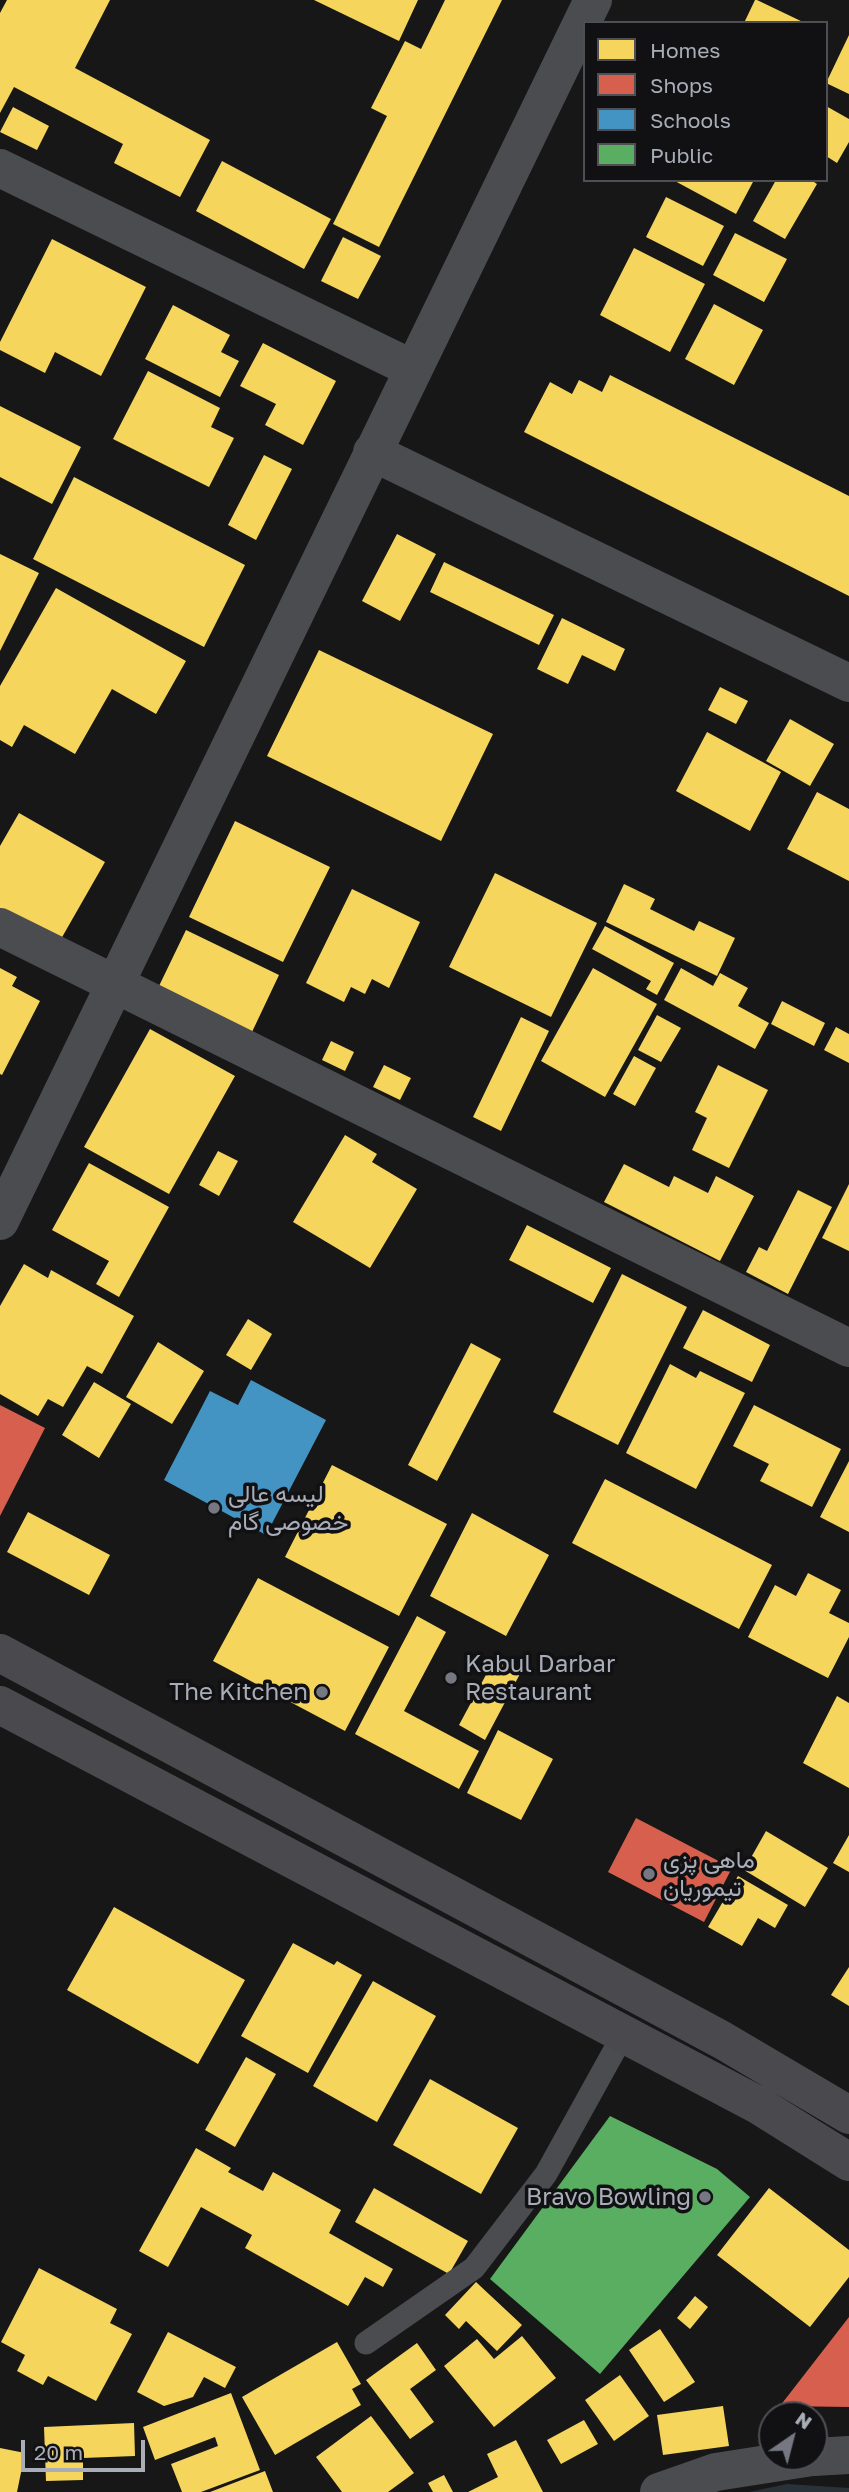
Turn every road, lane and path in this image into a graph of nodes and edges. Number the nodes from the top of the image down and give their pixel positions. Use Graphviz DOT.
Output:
graph roads {
  1 [pos="593,0"];
  2 [pos="0,168"];
  3 [pos="414,369"];
  4 [pos="372,452"];
  5 [pos="849,683"];
  6 [pos="0,928"];
  7 [pos="115,983"];
  8 [pos="0,1221"];
  9 [pos="849,1348"];
  10 [pos="0,1653"];
  11 [pos="0,1705"];
  12 [pos="623,2035"];
  13 [pos="849,2115"];
  14 [pos="849,2162"];
  15 [pos="366,2343"];
  16 [pos="849,2455"];
  17 [pos="828,2456"];
  18 [pos="758,2466"];
  19 [pos="659,2492"];
  1 -- 3 [label="street"];
  2 -- 3 [label="street"];
  3 -- 4 [label="street"];
  4 -- 5 [label="street"];
  4 -- 7 [label="street"];
  6 -- 7 [label="street"];
  7 -- 8 [label="street"];
  7 -- 9 [label="street"];
  10 -- 13 [label="main road"];
  11 -- 12 [label="main road"];
  12 -- 14 [label="main road"];
  12 -- 15 [label="lane"];
  16 -- 17 [label="street"];
  18 -- 19 [label="street"];
}
